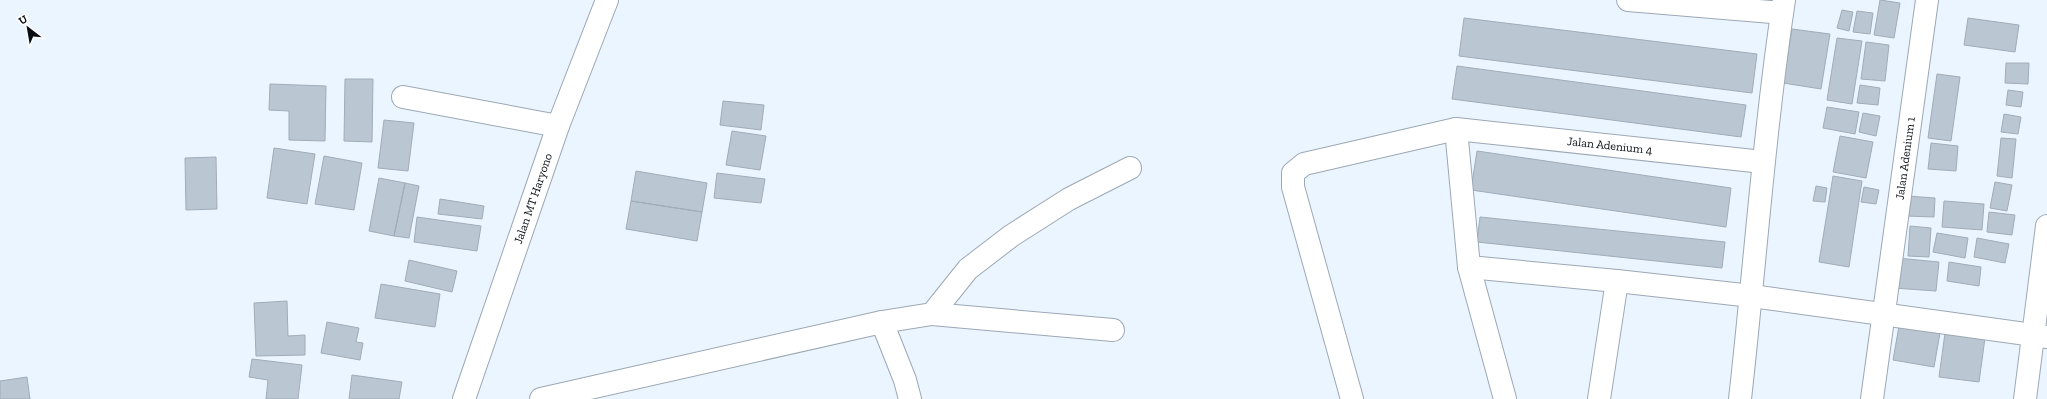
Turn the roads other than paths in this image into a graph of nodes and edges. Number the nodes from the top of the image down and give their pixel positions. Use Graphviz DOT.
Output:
graph roads {
  1 [pos="607,0"];
  2 [pos="1628,0"];
  3 [pos="1927,0"];
  4 [pos="1783,6"];
  5 [pos="403,97"];
  6 [pos="558,126"];
  7 [pos="1456,129"];
  8 [pos="1763,162"];
  9 [pos="1130,168"];
  10 [pos="2047,226"];
  11 [pos="1469,267"];
  12 [pos="1616,281"];
  13 [pos="1752,296"];
  14 [pos="932,314"];
  15 [pos="1883,316"];
  16 [pos="882,322"];
  17 [pos="1113,330"];
  18 [pos="2041,336"];
  19 [pos="464,399"];
  20 [pos="541,399"];
  21 [pos="910,399"];
  22 [pos="1352,399"];
  23 [pos="1505,399"];
  24 [pos="1599,399"];
  25 [pos="1740,399"];
  26 [pos="1872,399"];
  27 [pos="2025,399"];
  1 -- 6 [label="street, Jalan MT Haryono"];
  2 -- 4 [label="street"];
  3 -- 15 [label="street, Jalan Adenium 1"];
  4 -- 8 [label="street"];
  5 -- 6 [label="street"];
  6 -- 19 [label="street, Jalan MT Haryono"];
  7 -- 8 [label="street, Jalan Adenium 4"];
  7 -- 11 [label="street"];
  7 -- 22 [label="street, Jalan Adenium 4"];
  8 -- 13 [label="street"];
  9 -- 14 [label="street"];
  10 -- 18 [label="street"];
  11 -- 12 [label="street"];
  11 -- 23 [label="street"];
  12 -- 13 [label="street"];
  12 -- 24 [label="street"];
  13 -- 15 [label="street"];
  13 -- 25 [label="street"];
  14 -- 16 [label="street"];
  14 -- 17 [label="street"];
  15 -- 18 [label="street"];
  15 -- 26 [label="street, Jalan Adenium 1"];
  16 -- 20 [label="street"];
  16 -- 21 [label="street"];
  18 -- 27 [label="street"];
}
